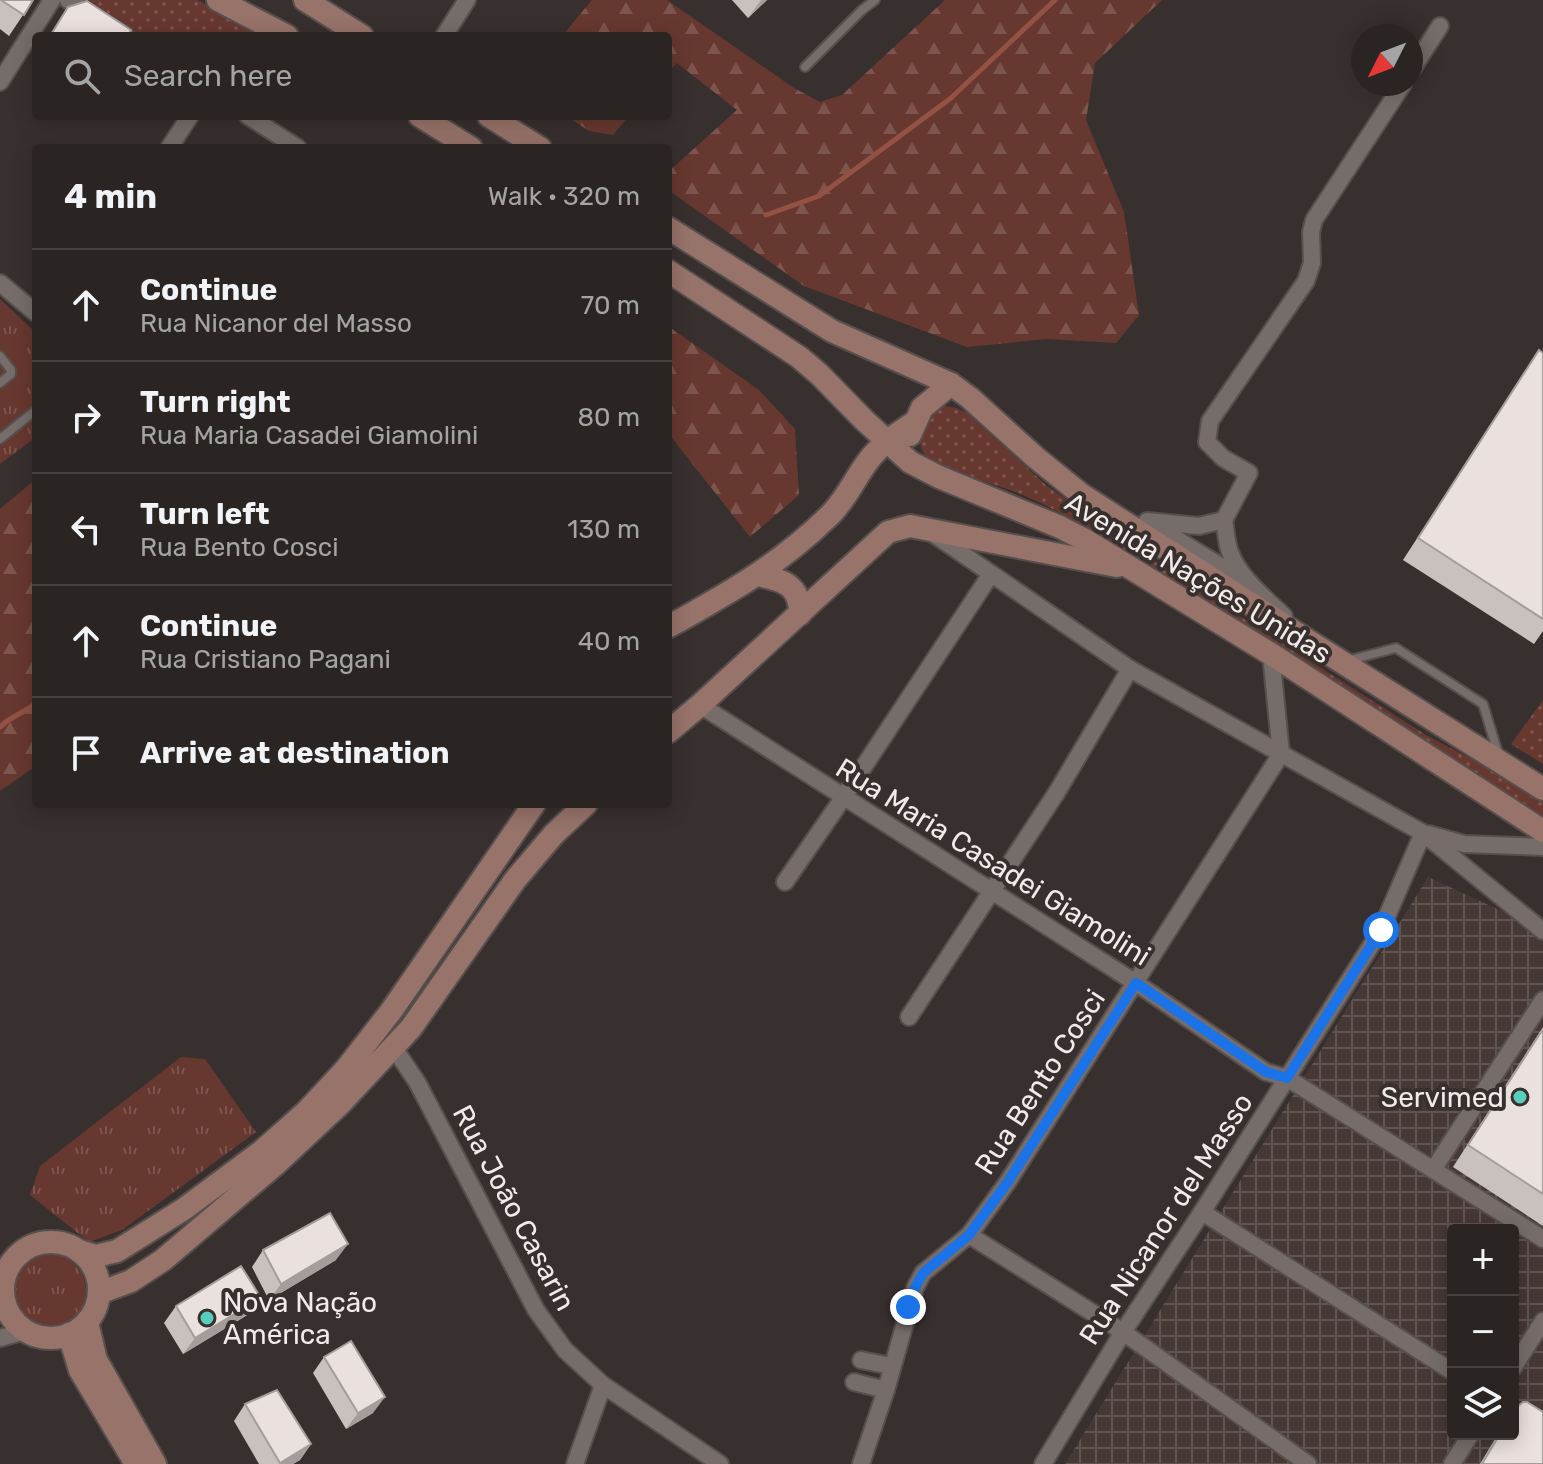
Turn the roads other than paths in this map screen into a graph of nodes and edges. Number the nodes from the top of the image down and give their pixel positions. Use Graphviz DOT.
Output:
graph roads {
  1 [pos="52,0"];
  2 [pos="68,0"];
  3 [pos="218,0"];
  4 [pos="305,0"];
  5 [pos="467,0"];
  6 [pos="875,0"];
  7 [pos="1440,26"];
  8 [pos="120,32"];
  9 [pos="279,32"];
  10 [pos="356,32"];
  11 [pos="447,32"];
  12 [pos="1423,52"];
  13 [pos="805,67"];
  14 [pos="0,82"];
  15 [pos="1395,96"];
  16 [pos="187,120"];
  17 [pos="254,120"];
  18 [pos="426,120"];
  19 [pos="495,120"];
  20 [pos="172,144"];
  21 [pos="292,144"];
  22 [pos="465,144"];
  23 [pos="534,144"];
  24 [pos="672,231"];
  25 [pos="672,274"];
  26 [pos="0,283"];
  27 [pos="32,310"];
  28 [pos="0,356"];
  29 [pos="0,383"];
  30 [pos="951,384"];
  31 [pos="32,413"];
  32 [pos="864,420"];
  33 [pos="915,422"];
  34 [pos="0,439"];
  35 [pos="887,441"];
  36 [pos="910,462"];
  37 [pos="1082,495"];
  38 [pos="840,505"];
  39 [pos="1224,520"];
  40 [pos="1147,521"];
  41 [pos="927,530"];
  42 [pos="1133,569"];
  43 [pos="991,574"];
  44 [pos="758,575"];
  45 [pos="1253,586"];
  46 [pos="800,614"];
  47 [pos="672,625"];
  48 [pos="1307,640"];
  49 [pos="1271,654"];
  50 [pos="1343,662"];
  51 [pos="1130,669"];
  52 [pos="700,705"];
  53 [pos="672,729"];
  54 [pos="1281,754"];
  55 [pos="1500,762"];
  56 [pos="1543,789"];
  57 [pos="843,798"];
  58 [pos="531,808"];
  59 [pos="582,808"];
  60 [pos="1543,831"];
  61 [pos="1423,833"];
  62 [pos="1543,847"];
  63 [pos="785,882"];
  64 [pos="991,892"];
  65 [pos="1543,931"];
  66 [pos="1136,983"];
  67 [pos="1543,1000"];
  68 [pos="909,1017"];
  69 [pos="394,1048"];
  70 [pos="1287,1078"];
  71 [pos="1433,1170"];
  72 [pos="1202,1212"];
  73 [pos="969,1235"];
  74 [pos="1543,1239"];
  75 [pos="79,1251"];
  76 [pos="99,1293"];
  77 [pos="2,1298"];
  78 [pos="1543,1321"];
  79 [pos="78,1328"];
  80 [pos="1123,1332"];
  81 [pos="29,1333"];
  82 [pos="0,1338"];
  83 [pos="1519,1359"];
  84 [pos="861,1360"];
  85 [pos="891,1366"];
  86 [pos="1447,1368"];
  87 [pos="854,1382"];
  88 [pos="603,1385"];
  89 [pos="886,1390"];
  90 [pos="1467,1440"];
  91 [pos="136,1464"];
  92 [pos="155,1464"];
  93 [pos="575,1464"];
  94 [pos="720,1464"];
  95 [pos="861,1464"];
  96 [pos="1043,1464"];
  97 [pos="1308,1464"];
  98 [pos="1452,1464"];
  1 -- 14 [label="street"];
  2 -- 8 [label="street"];
  3 -- 9 [label="main road"];
  4 -- 10 [label="main road"];
  5 -- 11 [label="street"];
  6 -- 13 [label="lane"];
  7 -- 12 [label="street"];
  15 -- 39 [label="street"];
  16 -- 20 [label="street"];
  17 -- 21 [label="street"];
  18 -- 22 [label="main road"];
  19 -- 23 [label="main road"];
  24 -- 30 [label="main road, Avenida Nações Unidas"];
  25 -- 32 [label="main road, Avenida Nações Unidas"];
  26 -- 27 [label="street"];
  28 -- 29 [label="lane"];
  30 -- 33 [label="main road"];
  30 -- 37 [label="main road, Avenida Nações Unidas"];
  31 -- 34 [label="lane"];
  32 -- 35 [label="main road, Avenida Nações Unidas"];
  32 -- 38 [label="main road"];
  33 -- 35 [label="main road"];
  33 -- 36 [label="main road"];
  35 -- 36 [label="main road, Avenida Nações Unidas"];
  35 -- 38 [label="main road"];
  36 -- 42 [label="main road, Avenida Nações Unidas"];
  37 -- 40 [label="street"];
  37 -- 48 [label="main road, Avenida Nações Unidas"];
  38 -- 44 [label="main road"];
  39 -- 40 [label="street"];
  39 -- 45 [label="street"];
  40 -- 45 [label="street"];
  41 -- 42 [label="main road"];
  41 -- 43 [label="street"];
  41 -- 46 [label="main road"];
  42 -- 49 [label="main road, Avenida Nações Unidas"];
  43 -- 51 [label="street"];
  43 -- 57 [label="street"];
  44 -- 46 [label="main road"];
  44 -- 47 [label="main road"];
  45 -- 48 [label="street"];
  46 -- 52 [label="main road"];
  48 -- 50 [label="main road, Avenida Nações Unidas"];
  49 -- 54 [label="street"];
  49 -- 60 [label="main road, Avenida Nações Unidas"];
  50 -- 55 [label="main road, Avenida Nações Unidas"];
  50 -- 55 [label="lane"];
  51 -- 54 [label="street"];
  51 -- 64 [label="street"];
  52 -- 53 [label="main road"];
  52 -- 57 [label="street, Rua Maria Casadei Giamolini"];
  54 -- 61 [label="street"];
  54 -- 66 [label="street, Rua Bento Cosci"];
  55 -- 56 [label="main road, Avenida Nações Unidas"];
  57 -- 63 [label="street"];
  57 -- 64 [label="street, Rua Maria Casadei Giamolini"];
  58 -- 75 [label="main road"];
  59 -- 69 [label="main road"];
  61 -- 62 [label="street"];
  61 -- 65 [label="street"];
  61 -- 70 [label="street, Rua Nicanor del Masso"];
  64 -- 66 [label="street, Rua Maria Casadei Giamolini"];
  64 -- 68 [label="street"];
  66 -- 70 [label="street, Rua Maria Casadei Giamolini"];
  66 -- 73 [label="street, Rua Bento Cosci"];
  67 -- 71 [label="street"];
  69 -- 76 [label="main road"];
  69 -- 88 [label="street, Rua João Casarin"];
  70 -- 71 [label="street, Rua Maria Casadei Giamolini"];
  70 -- 72 [label="street, Rua Nicanor del Masso"];
  71 -- 74 [label="street, Rua Maria Casadei Giamolini"];
  72 -- 80 [label="street, Rua Nicanor del Masso"];
  72 -- 86 [label="street"];
  73 -- 80 [label="street"];
  73 -- 85 [label="street, Rua Bento Cosci"];
  75 -- 76 [label="main road"];
  75 -- 77 [label="main road"];
  76 -- 79 [label="main road"];
  77 -- 81 [label="main road"];
  78 -- 83 [label="street"];
  79 -- 81 [label="main road"];
  79 -- 91 [label="main road"];
  79 -- 92 [label="main road"];
  80 -- 96 [label="street, Rua Nicanor del Masso"];
  80 -- 97 [label="street"];
  81 -- 82 [label="street"];
  84 -- 85 [label="street"];
  85 -- 89 [label="street, Rua Bento Cosci"];
  87 -- 89 [label="street"];
  88 -- 93 [label="street"];
  88 -- 94 [label="street, Rua João Casarin"];
  89 -- 95 [label="street, Rua Bento Cosci"];
  90 -- 98 [label="street"];
}
